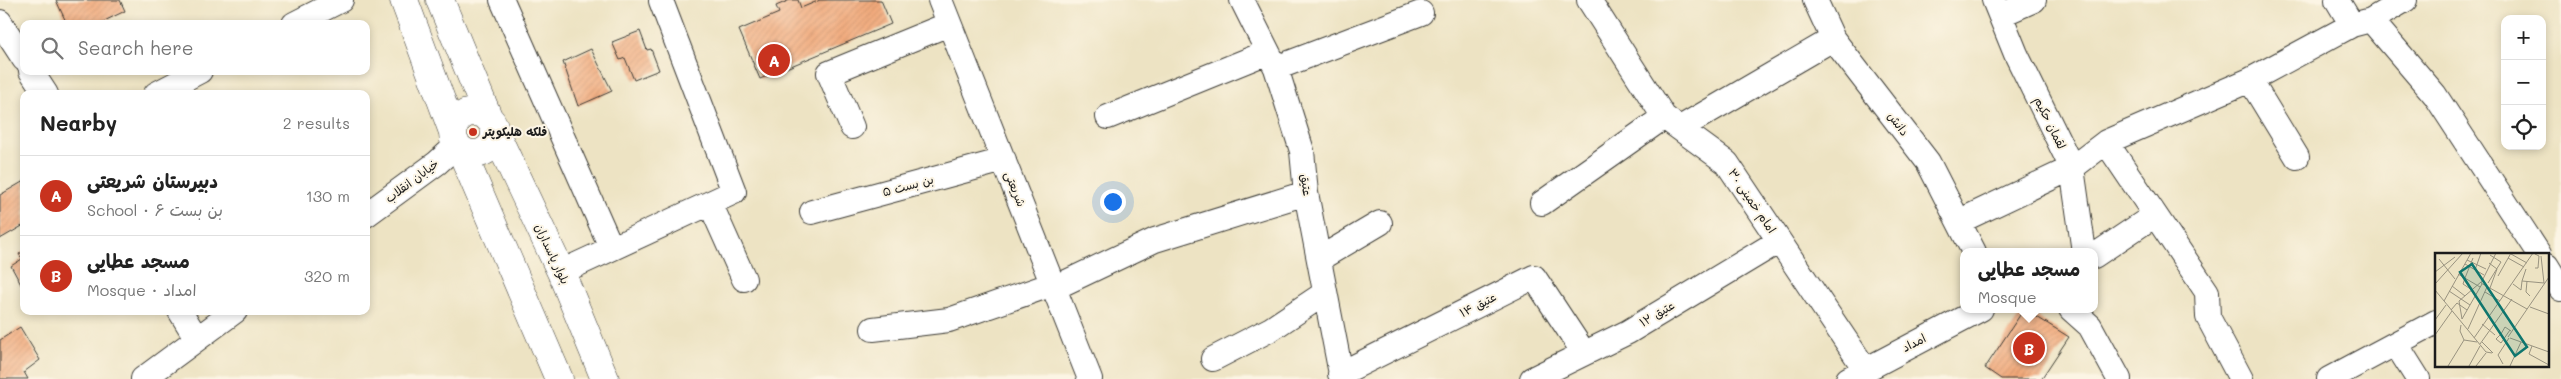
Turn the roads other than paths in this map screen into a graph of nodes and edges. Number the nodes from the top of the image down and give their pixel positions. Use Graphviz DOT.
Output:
graph roads {
  1 [pos="341,0"];
  2 [pos="404,0"];
  3 [pos="440,0"];
  4 [pos="502,0"];
  5 [pos="940,0"];
  6 [pos="1242,0"];
  7 [pos="1589,0"];
  8 [pos="1815,0"];
  9 [pos="2034,0"];
  10 [pos="2337,0"];
  11 [pos="2405,0"];
  12 [pos="661,2"];
  13 [pos="1997,7"];
  14 [pos="1422,13"];
  15 [pos="302,20"];
  16 [pos="0,22"];
  17 [pos="2362,22"];
  18 [pos="949,24"];
  19 [pos="1833,39"];
  20 [pos="20,53"];
  21 [pos="1272,60"];
  22 [pos="34,75"];
  23 [pos="192,75"];
  24 [pos="2250,80"];
  25 [pos="43,90"];
  26 [pos="164,90"];
  27 [pos="1108,117"];
  28 [pos="1672,123"];
  29 [pos="492,126"];
  30 [pos="852,127"];
  31 [pos="457,142"];
  32 [pos="2106,142"];
  33 [pos="2297,157"];
  34 [pos="1004,160"];
  35 [pos="2072,168"];
  36 [pos="1306,193"];
  37 [pos="710,203"];
  38 [pos="1542,203"];
  39 [pos="370,212"];
  40 [pos="812,212"];
  41 [pos="2155,215"];
  42 [pos="1960,221"];
  43 [pos="1380,223"];
  44 [pos="1779,241"];
  45 [pos="612,247"];
  46 [pos="1972,248"];
  47 [pos="2083,248"];
  48 [pos="2098,253"];
  49 [pos="2538,253"];
  50 [pos="2561,255"];
  51 [pos="1319,259"];
  52 [pos="2548,261"];
  53 [pos="2548,268"];
  54 [pos="561,272"];
  55 [pos="744,279"];
  56 [pos="1053,286"];
  57 [pos="2561,289"];
  58 [pos="1325,293"];
  59 [pos="1973,313"];
  60 [pos="2075,313"];
  61 [pos="182,315"];
  62 [pos="230,315"];
  63 [pos="2435,323"];
  64 [pos="872,329"];
  65 [pos="197,339"];
  66 [pos="2396,344"];
  67 [pos="1584,353"];
  68 [pos="1213,359"];
  69 [pos="1856,374"];
  70 [pos="1341,377"];
  71 [pos="143,379"];
  72 [pos="560,379"];
  73 [pos="605,379"];
  74 [pos="1090,379"];
  75 [pos="1532,379"];
  76 [pos="2119,379"];
  77 [pos="2241,379"];
  78 [pos="2329,379"];
  79 [pos="2418,379"];
  1 -- 15 [label="street"];
  2 -- 31 [label="main road"];
  3 -- 29 [label="main road, بلوار پاسداران"];
  4 -- 45 [label="street"];
  5 -- 18 [label="street, شریعتی"];
  6 -- 21 [label="street, عتیق"];
  7 -- 28 [label="street, امام خمینی ۳۰"];
  8 -- 19 [label="street, دانش"];
  9 -- 13 [label="street"];
  10 -- 17 [label="street"];
  11 -- 17 [label="street"];
  12 -- 37 [label="street"];
  13 -- 35 [label="street, لقمان حکیم"];
  14 -- 21 [label="street"];
  16 -- 20 [label="street"];
  17 -- 24 [label="street"];
  17 -- 49 [label="street"];
  18 -- 30 [label="street"];
  18 -- 34 [label="street, شریعتی"];
  19 -- 28 [label="street"];
  19 -- 42 [label="street, دانش"];
  21 -- 27 [label="street"];
  21 -- 36 [label="street, عتیق"];
  22 -- 25 [label="street"];
  23 -- 26 [label="street"];
  24 -- 32 [label="street"];
  24 -- 33 [label="street"];
  28 -- 38 [label="street"];
  28 -- 44 [label="street, امام خمینی ۳۰"];
  29 -- 31 [label="main road"];
  29 -- 54 [label="main road, بلوار پاسداران"];
  31 -- 39 [label="street, خیابان انقلاب"];
  31 -- 72 [label="main road"];
  32 -- 35 [label="street"];
  32 -- 41 [label="street"];
  34 -- 40 [label="street, بن بست ۵"];
  34 -- 56 [label="street, شریعتی"];
  35 -- 42 [label="street"];
  35 -- 47 [label="street, لقمان حکیم"];
  36 -- 51 [label="street, عتیق"];
  36 -- 56 [label="street"];
  37 -- 45 [label="street"];
  37 -- 55 [label="street"];
  41 -- 48 [label="street"];
  41 -- 77 [label="street"];
  42 -- 46 [label="street, دانش"];
  43 -- 51 [label="street"];
  44 -- 67 [label="street, عتیق ۱۲"];
  44 -- 69 [label="street, امام خمینی ۳۰"];
  45 -- 54 [label="street"];
  50 -- 52 [label="street"];
  51 -- 58 [label="street, عتیق"];
  53 -- 57 [label="street"];
  54 -- 73 [label="main road, بلوار پاسداران"];
  56 -- 64 [label="street"];
  56 -- 74 [label="street, شریعتی"];
  58 -- 68 [label="street"];
  58 -- 70 [label="street, عتیق"];
  59 -- 69 [label="street, امداد"];
  60 -- 76 [label="street"];
  61 -- 65 [label="street"];
  62 -- 65 [label="street"];
  63 -- 66 [label="street"];
  65 -- 71 [label="street"];
  66 -- 78 [label="street"];
  66 -- 79 [label="street"];
  67 -- 70 [label="street, عتیق ۱۴"];
  67 -- 75 [label="street, عتیق ۱۲"];
}
